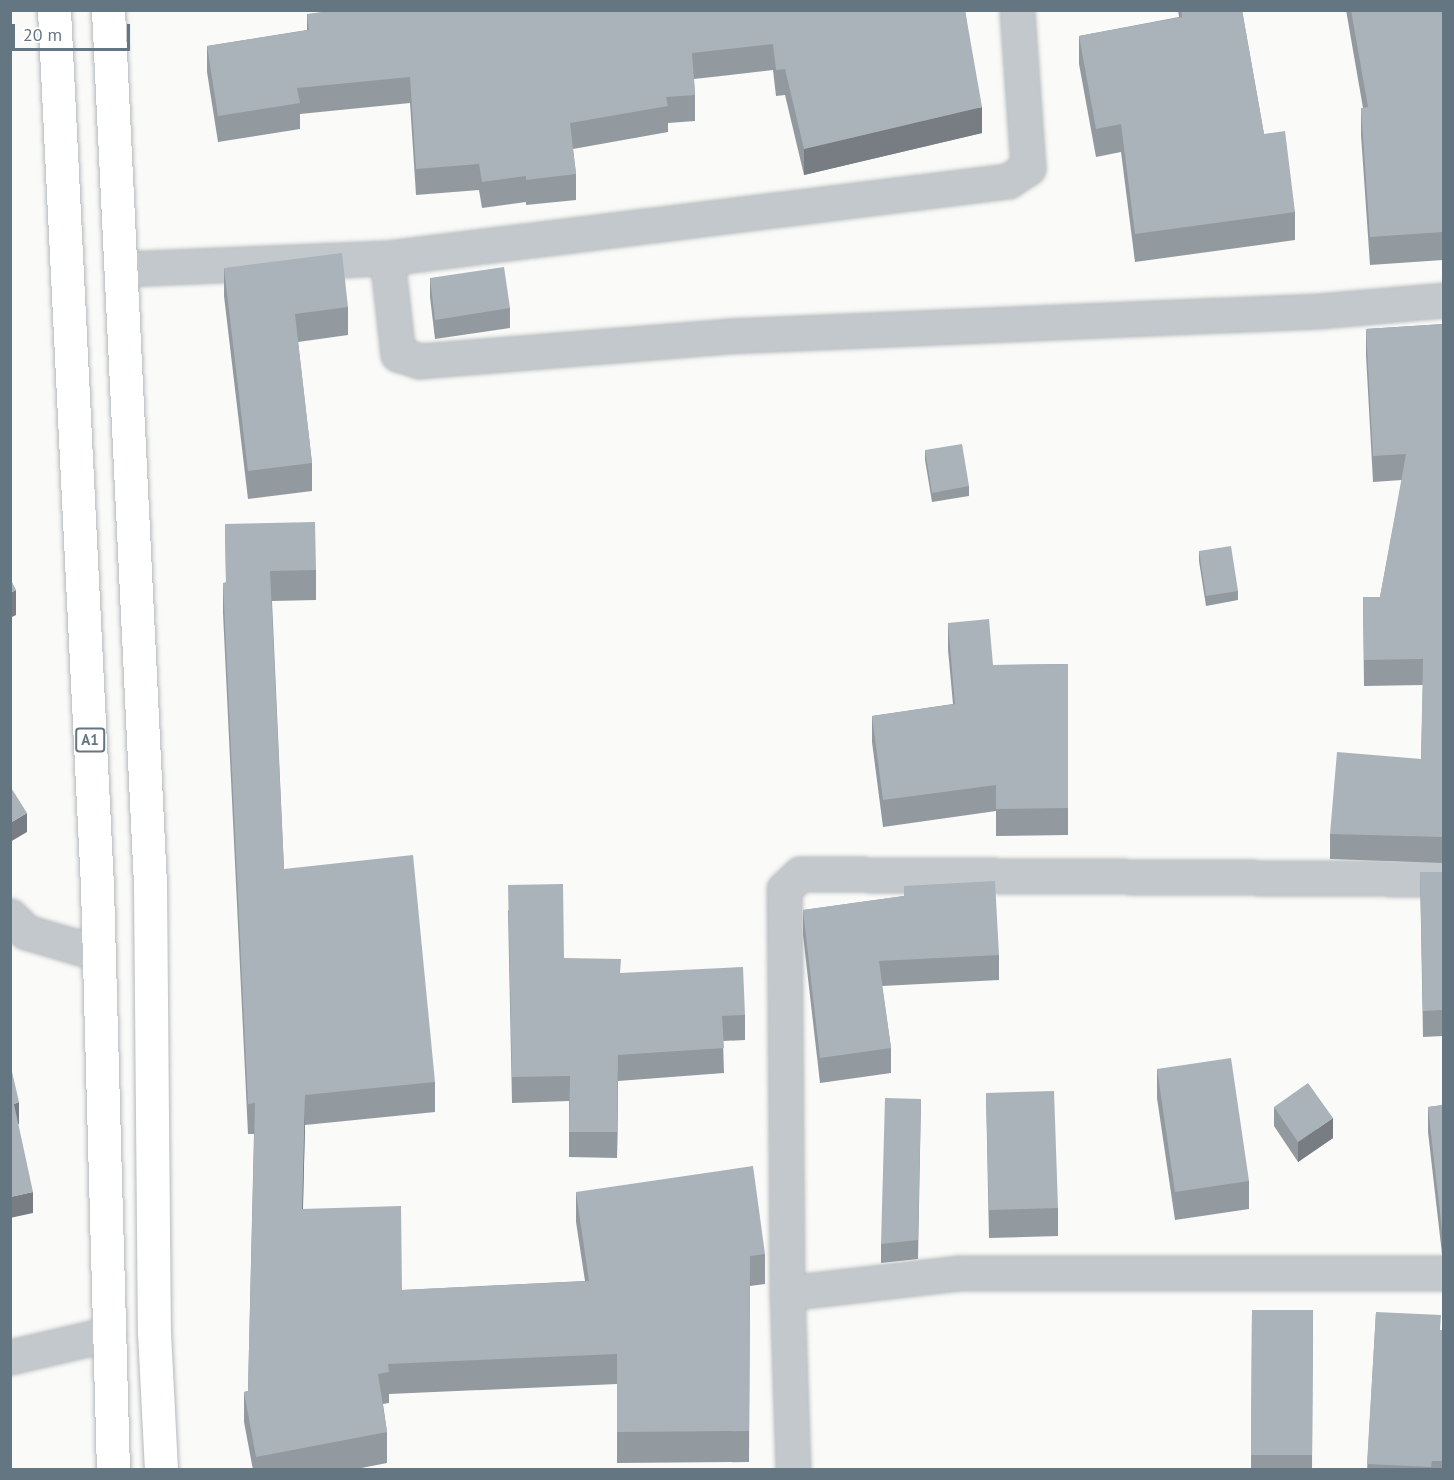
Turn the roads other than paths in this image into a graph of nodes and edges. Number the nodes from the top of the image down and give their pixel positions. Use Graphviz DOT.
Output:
graph roads {
  1 [pos="54,10"];
  2 [pos="108,10"];
  3 [pos="1017,10"];
  4 [pos="387,258"];
  5 [pos="122,269"];
  6 [pos="1443,300"];
  7 [pos="1443,879"];
  8 [pos="10,916"];
  9 [pos="98,953"];
  10 [pos="1443,1273"];
  11 [pos="787,1293"];
  12 [pos="109,1334"];
  13 [pos="10,1357"];
  14 [pos="113,1470"];
  15 [pos="161,1470"];
  16 [pos="793,1470"];
  1 -- 9 [label="highway, A1"];
  2 -- 5 [label="highway"];
  3 -- 4 [label="street"];
  4 -- 5 [label="street"];
  4 -- 6 [label="street"];
  5 -- 15 [label="highway"];
  7 -- 11 [label="street"];
  8 -- 9 [label="street"];
  9 -- 12 [label="highway, A1"];
  10 -- 11 [label="street"];
  11 -- 16 [label="street"];
  12 -- 13 [label="street"];
  12 -- 14 [label="highway, A1"];
}
